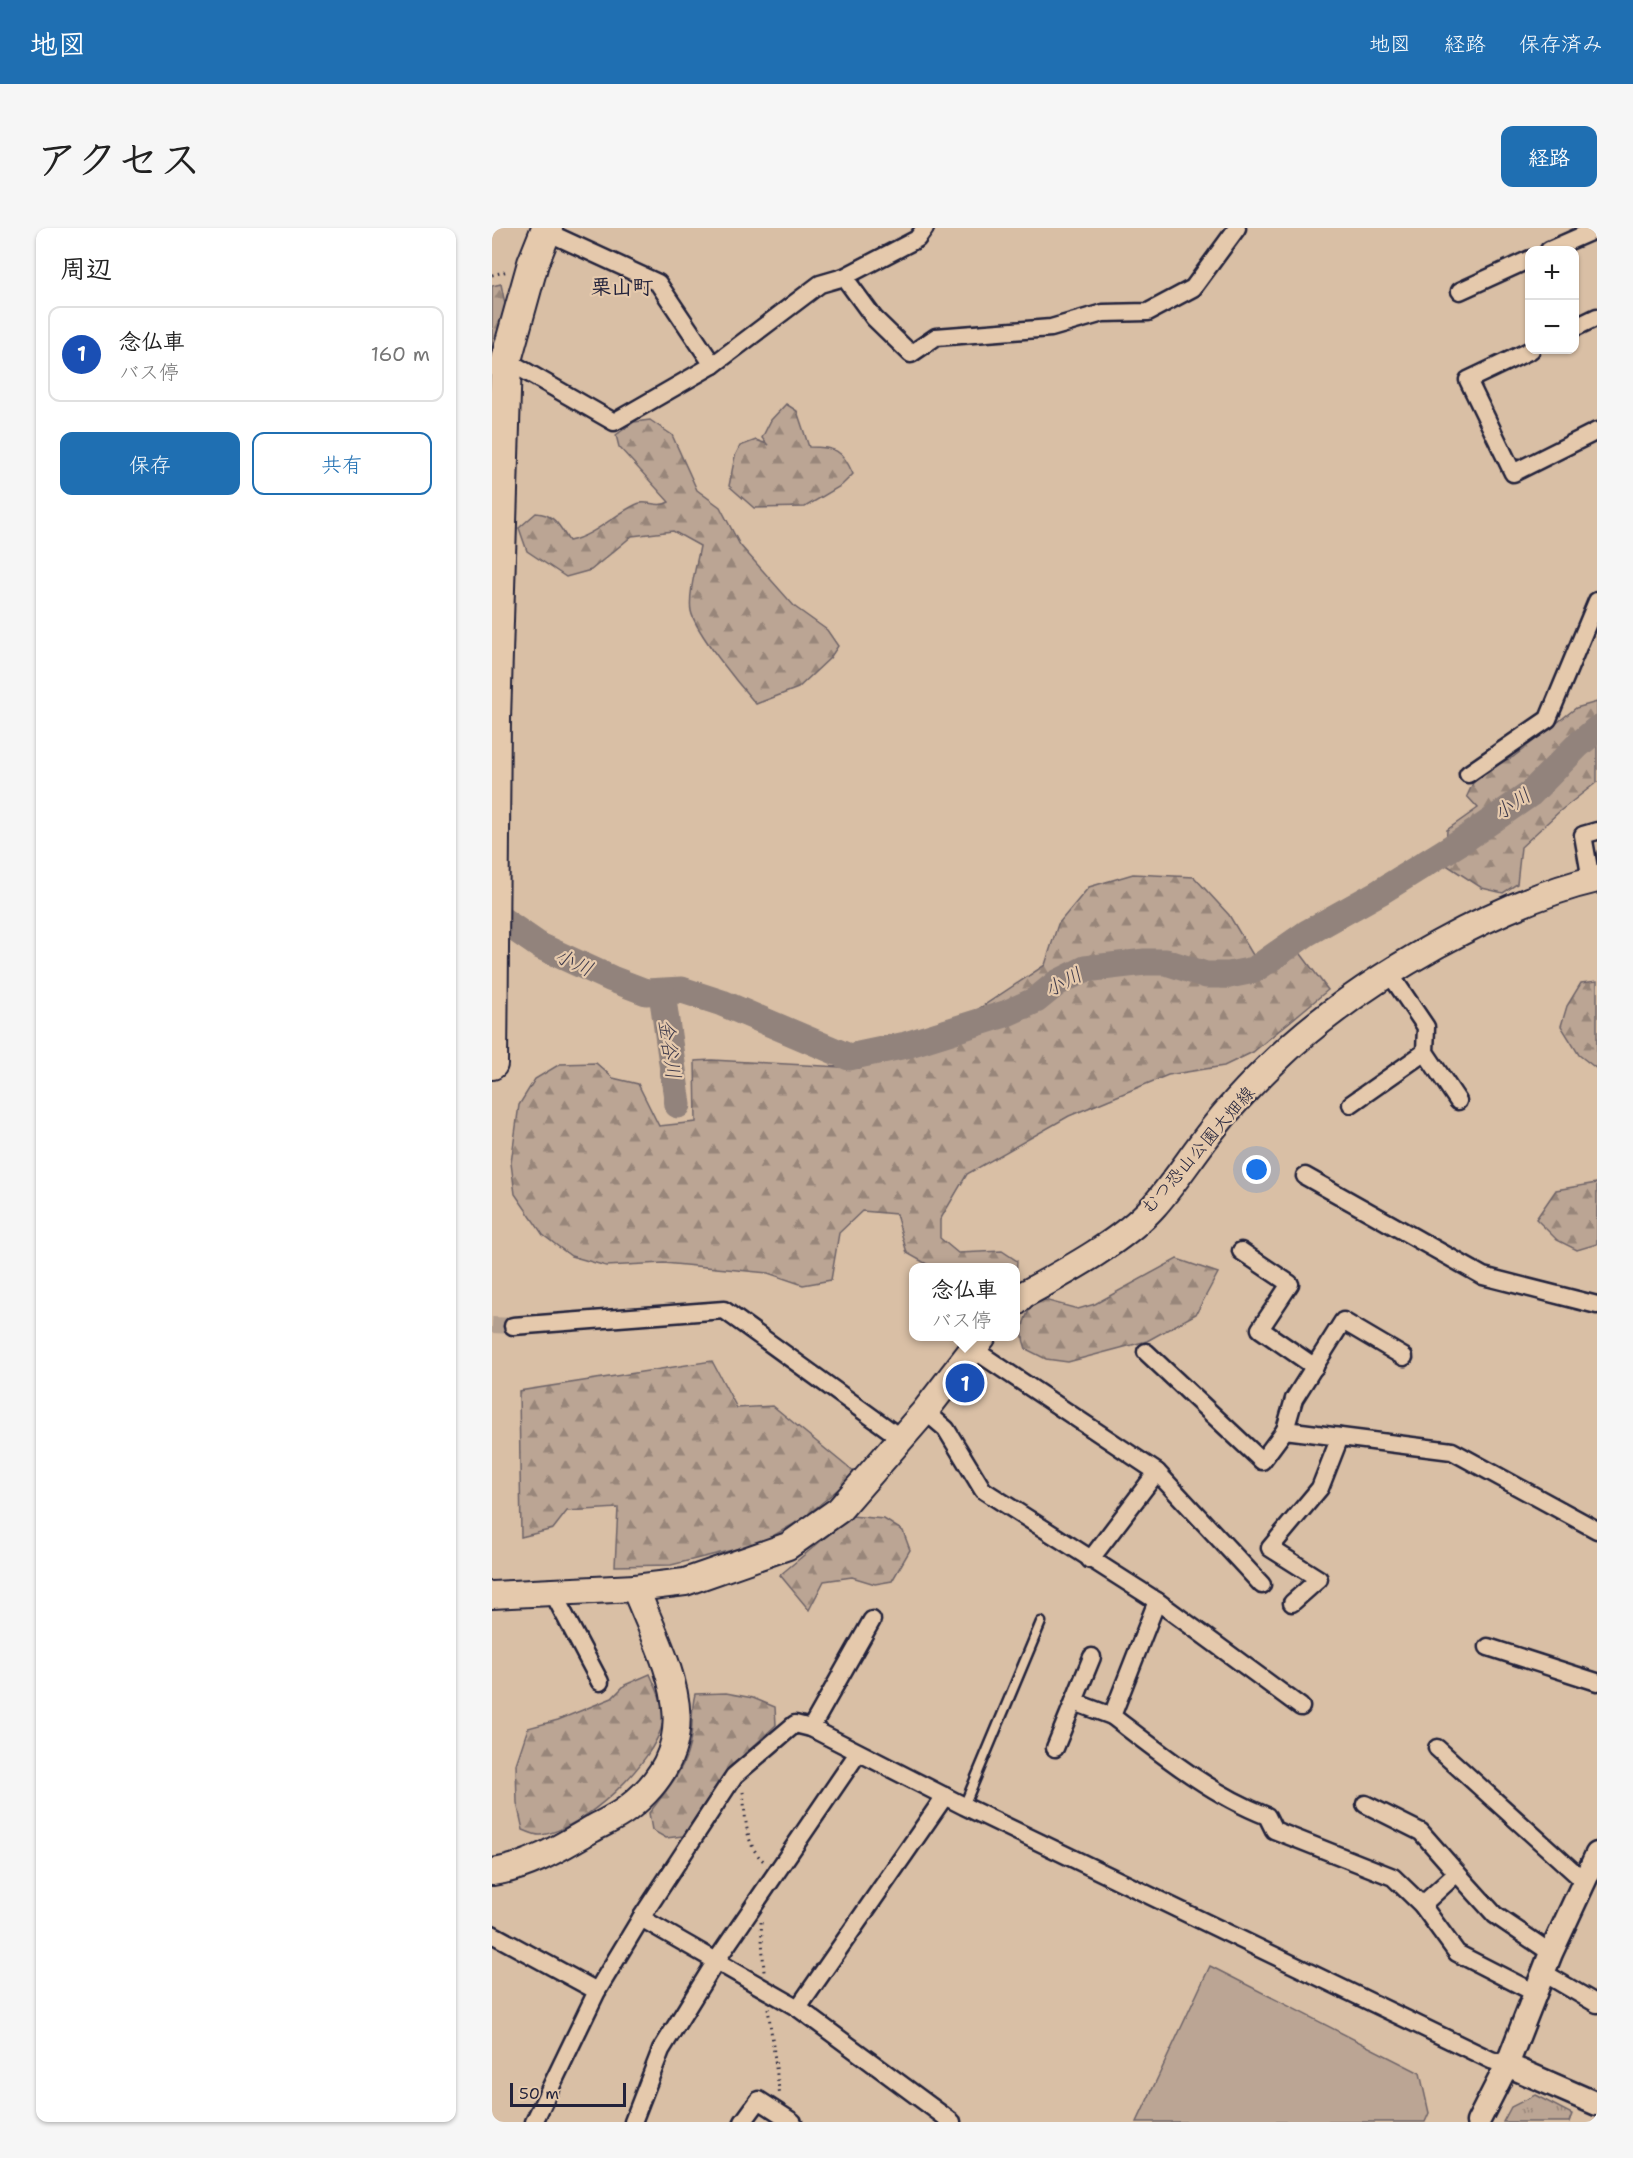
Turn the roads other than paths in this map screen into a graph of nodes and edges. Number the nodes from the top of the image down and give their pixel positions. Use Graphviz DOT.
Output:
graph roads {
  1 [pos="925,228"];
  2 [pos="1237,228"];
  3 [pos="1597,229"];
  4 [pos="546,230"];
  5 [pos="1558,246"];
  6 [pos="1525,262"];
  7 [pos="844,277"];
  8 [pos="1460,291"];
  9 [pos="1597,317"];
  10 [pos="1579,326"];
  11 [pos="1525,353"];
  12 [pos="506,360"];
  13 [pos="713,364"];
  14 [pos="1597,431"];
  15 [pos="1597,601"];
  16 [pos="1468,774"];
  17 [pos="1597,831"];
  18 [pos="1594,880"];
  19 [pos="1390,974"];
  20 [pos="492,1023"];
  21 [pos="492,1049"];
  22 [pos="1425,1052"];
  23 [pos="492,1064"];
  24 [pos="1458,1101"];
  25 [pos="1351,1104"];
  26 [pos="1305,1176"];
  27 [pos="1242,1251"];
  28 [pos="1020,1298"];
  29 [pos="1597,1305"];
  30 [pos="513,1326"];
  31 [pos="978,1343"];
  32 [pos="1146,1352"];
  33 [pos="1404,1358"];
  34 [pos="1315,1367"];
  35 [pos="925,1410"];
  36 [pos="1285,1430"];
  37 [pos="1340,1437"];
  38 [pos="902,1439"];
  39 [pos="1158,1472"];
  40 [pos="1597,1530"];
  41 [pos="1090,1560"];
  42 [pos="1262,1585"];
  43 [pos="634,1588"];
  44 [pos="553,1593"];
  45 [pos="492,1595"];
  46 [pos="1156,1601"];
  47 [pos="1292,1603"];
  48 [pos="872,1620"];
  49 [pos="1041,1622"];
  50 [pos="1488,1647"];
  51 [pos="1092,1657"];
  52 [pos="600,1682"];
  53 [pos="1597,1682"];
  54 [pos="1074,1702"];
  55 [pos="1301,1707"];
  56 [pos="1112,1716"];
  57 [pos="811,1728"];
  58 [pos="1055,1748"];
  59 [pos="1437,1748"];
  60 [pos="858,1754"];
  61 [pos="945,1796"];
  62 [pos="1365,1804"];
  63 [pos="964,1806"];
  64 [pos="492,1872"];
  65 [pos="1592,1872"];
  66 [pos="1457,1873"];
  67 [pos="1422,1905"];
  68 [pos="641,1917"];
  69 [pos="492,1934"];
  70 [pos="716,1961"];
  71 [pos="1544,1973"];
  72 [pos="597,1991"];
  73 [pos="1597,2004"];
  74 [pos="798,2008"];
  75 [pos="1507,2065"];
  76 [pos="1597,2104"];
  77 [pos="788,2119"];
  78 [pos="534,2122"];
  79 [pos="633,2122"];
  80 [pos="743,2122"];
  81 [pos="952,2122"];
  82 [pos="1478,2122"];
  1 -- 7 [label="street"];
  2 -- 7 [label="street"];
  3 -- 5 [label="street"];
  4 -- 12 [label="highway"];
  4 -- 13 [label="street"];
  6 -- 8 [label="street"];
  7 -- 13 [label="street"];
  9 -- 10 [label="street"];
  11 -- 14 [label="street"];
  12 -- 13 [label="street"];
  12 -- 20 [label="highway"];
  15 -- 16 [label="street"];
  17 -- 18 [label="street"];
  18 -- 19 [label="main road, むつ恐山公園大畑線"];
  19 -- 22 [label="street"];
  19 -- 28 [label="main road, むつ恐山公園大畑線"];
  20 -- 21 [label="highway"];
  21 -- 23 [label="highway"];
  22 -- 24 [label="street"];
  22 -- 25 [label="street"];
  26 -- 29 [label="street"];
  27 -- 34 [label="street"];
  30 -- 38 [label="street"];
  31 -- 35 [label="main road"];
  31 -- 39 [label="street"];
  32 -- 36 [label="street"];
  33 -- 34 [label="street"];
  34 -- 36 [label="street"];
  35 -- 38 [label="main road"];
  35 -- 41 [label="street"];
  36 -- 37 [label="street"];
  37 -- 40 [label="street"];
  37 -- 47 [label="street"];
  38 -- 43 [label="main road"];
  39 -- 41 [label="street"];
  39 -- 42 [label="street"];
  41 -- 46 [label="street"];
  43 -- 44 [label="main road"];
  43 -- 64 [label="main road"];
  44 -- 45 [label="main road"];
  44 -- 52 [label="street"];
  46 -- 55 [label="street"];
  46 -- 56 [label="street"];
  48 -- 57 [label="street"];
  49 -- 63 [label="lane"];
  50 -- 53 [label="street"];
  51 -- 54 [label="street"];
  54 -- 56 [label="street"];
  54 -- 58 [label="street"];
  56 -- 67 [label="street"];
  57 -- 60 [label="street"];
  57 -- 68 [label="street"];
  59 -- 65 [label="street"];
  60 -- 61 [label="street"];
  60 -- 70 [label="street"];
  61 -- 63 [label="street"];
  61 -- 74 [label="street"];
  62 -- 66 [label="street"];
  63 -- 75 [label="street"];
  65 -- 71 [label="street"];
  66 -- 67 [label="street"];
  66 -- 71 [label="street"];
  67 -- 71 [label="street"];
  68 -- 70 [label="street"];
  68 -- 72 [label="street"];
  69 -- 72 [label="street"];
  70 -- 74 [label="street"];
  70 -- 79 [label="street"];
  71 -- 73 [label="street"];
  71 -- 75 [label="street"];
  72 -- 78 [label="street"];
  74 -- 81 [label="street"];
  75 -- 76 [label="street"];
  75 -- 82 [label="street"];
  77 -- 80 [label="street"];
}
